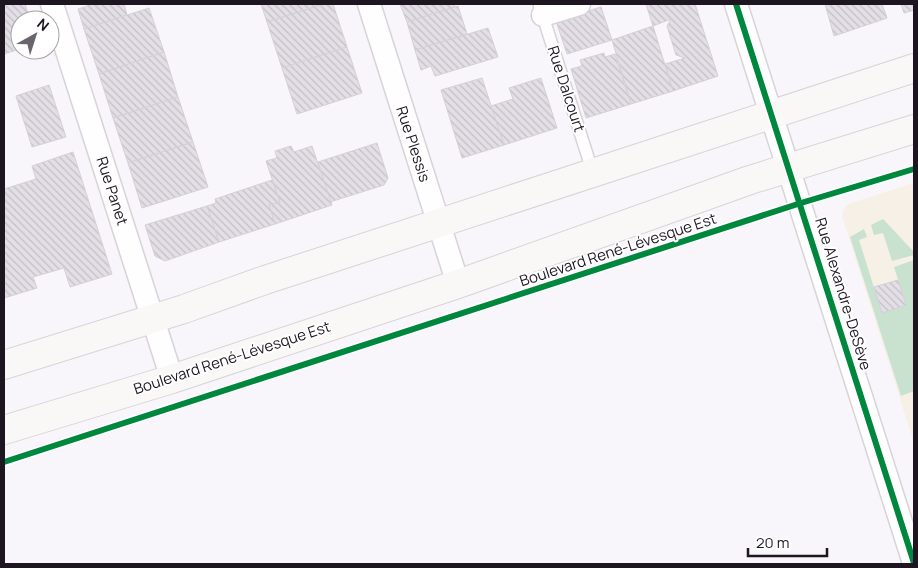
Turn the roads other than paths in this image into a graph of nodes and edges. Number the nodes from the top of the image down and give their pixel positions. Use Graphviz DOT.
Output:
graph roads {
  1 [pos="52,4"];
  2 [pos="369,4"];
  3 [pos="579,4"];
  4 [pos="736,4"];
  5 [pos="541,9"];
  6 [pos="914,68"];
  7 [pos="772,114"];
  8 [pos="914,129"];
  9 [pos="790,168"];
  10 [pos="593,173"];
  11 [pos="439,224"];
  12 [pos="458,284"];
  13 [pos="152,318"];
  14 [pos="4,365"];
  15 [pos="172,378"];
  16 [pos="4,430"];
  17 [pos="914,563"];
  1 -- 13 [label="street, Rue Panet"];
  2 -- 11 [label="street, Rue Plessis"];
  3 -- 5 [label="street"];
  4 -- 7 [label="street, Rue Alexandre-DeSève"];
  5 -- 10 [label="lane, Rue Dalcourt"];
  6 -- 7 [label="main road"];
  7 -- 9 [label="street, Rue Alexandre-DeSève"];
  7 -- 10 [label="main road"];
  8 -- 9 [label="main road, Boulevard René-Lévesque Est"];
  9 -- 12 [label="main road, Boulevard René-Lévesque Est"];
  9 -- 17 [label="street, Rue Alexandre-DeSève"];
  10 -- 11 [label="main road"];
  11 -- 12 [label="street, Rue Plessis"];
  11 -- 13 [label="main road"];
  12 -- 15 [label="main road, Boulevard René-Lévesque Est"];
  13 -- 14 [label="main road"];
  13 -- 15 [label="street, Rue Panet"];
  15 -- 16 [label="main road, Boulevard René-Lévesque Est"];
}
